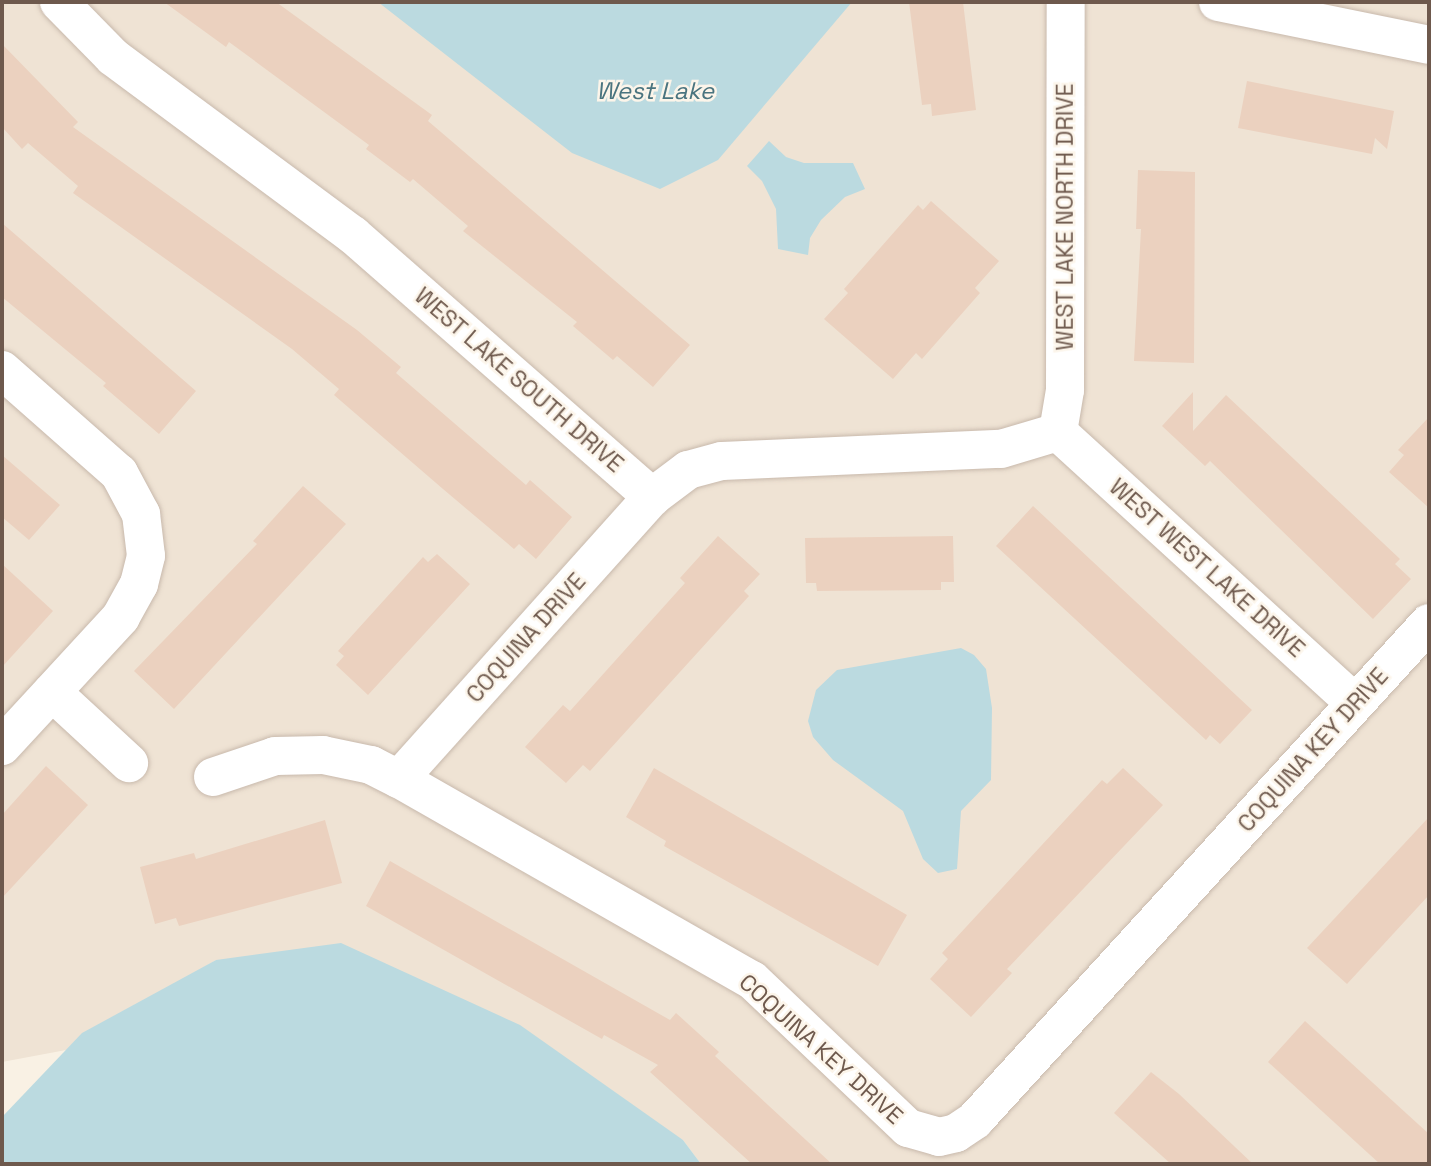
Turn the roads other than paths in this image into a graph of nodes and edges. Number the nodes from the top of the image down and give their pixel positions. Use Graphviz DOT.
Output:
graph roads {
  1 [pos="59,2"];
  2 [pos="1066,2"];
  3 [pos="1218,2"];
  4 [pos="1429,45"];
  5 [pos="2,370"];
  6 [pos="1058,432"];
  7 [pos="652,497"];
  8 [pos="1429,623"];
  9 [pos="52,692"];
  10 [pos="1355,703"];
  11 [pos="2,746"];
  12 [pos="129,763"];
  13 [pos="213,776"];
  14 [pos="399,779"];
  1 -- 7 [label="street, WEST LAKE SOUTH DRIVE"];
  2 -- 6 [label="street, WEST LAKE NORTH DRIVE"];
  3 -- 4 [label="street"];
  5 -- 9 [label="street"];
  6 -- 7 [label="street"];
  6 -- 10 [label="street, WEST WEST LAKE DRIVE"];
  7 -- 14 [label="street, COQUINA DRIVE"];
  8 -- 10 [label="street, COQUINA KEY DRIVE"];
  9 -- 11 [label="street"];
  9 -- 12 [label="street"];
  10 -- 14 [label="street, COQUINA KEY DRIVE"];
  13 -- 14 [label="street, COQUINA KEY DRIVE"];
}
